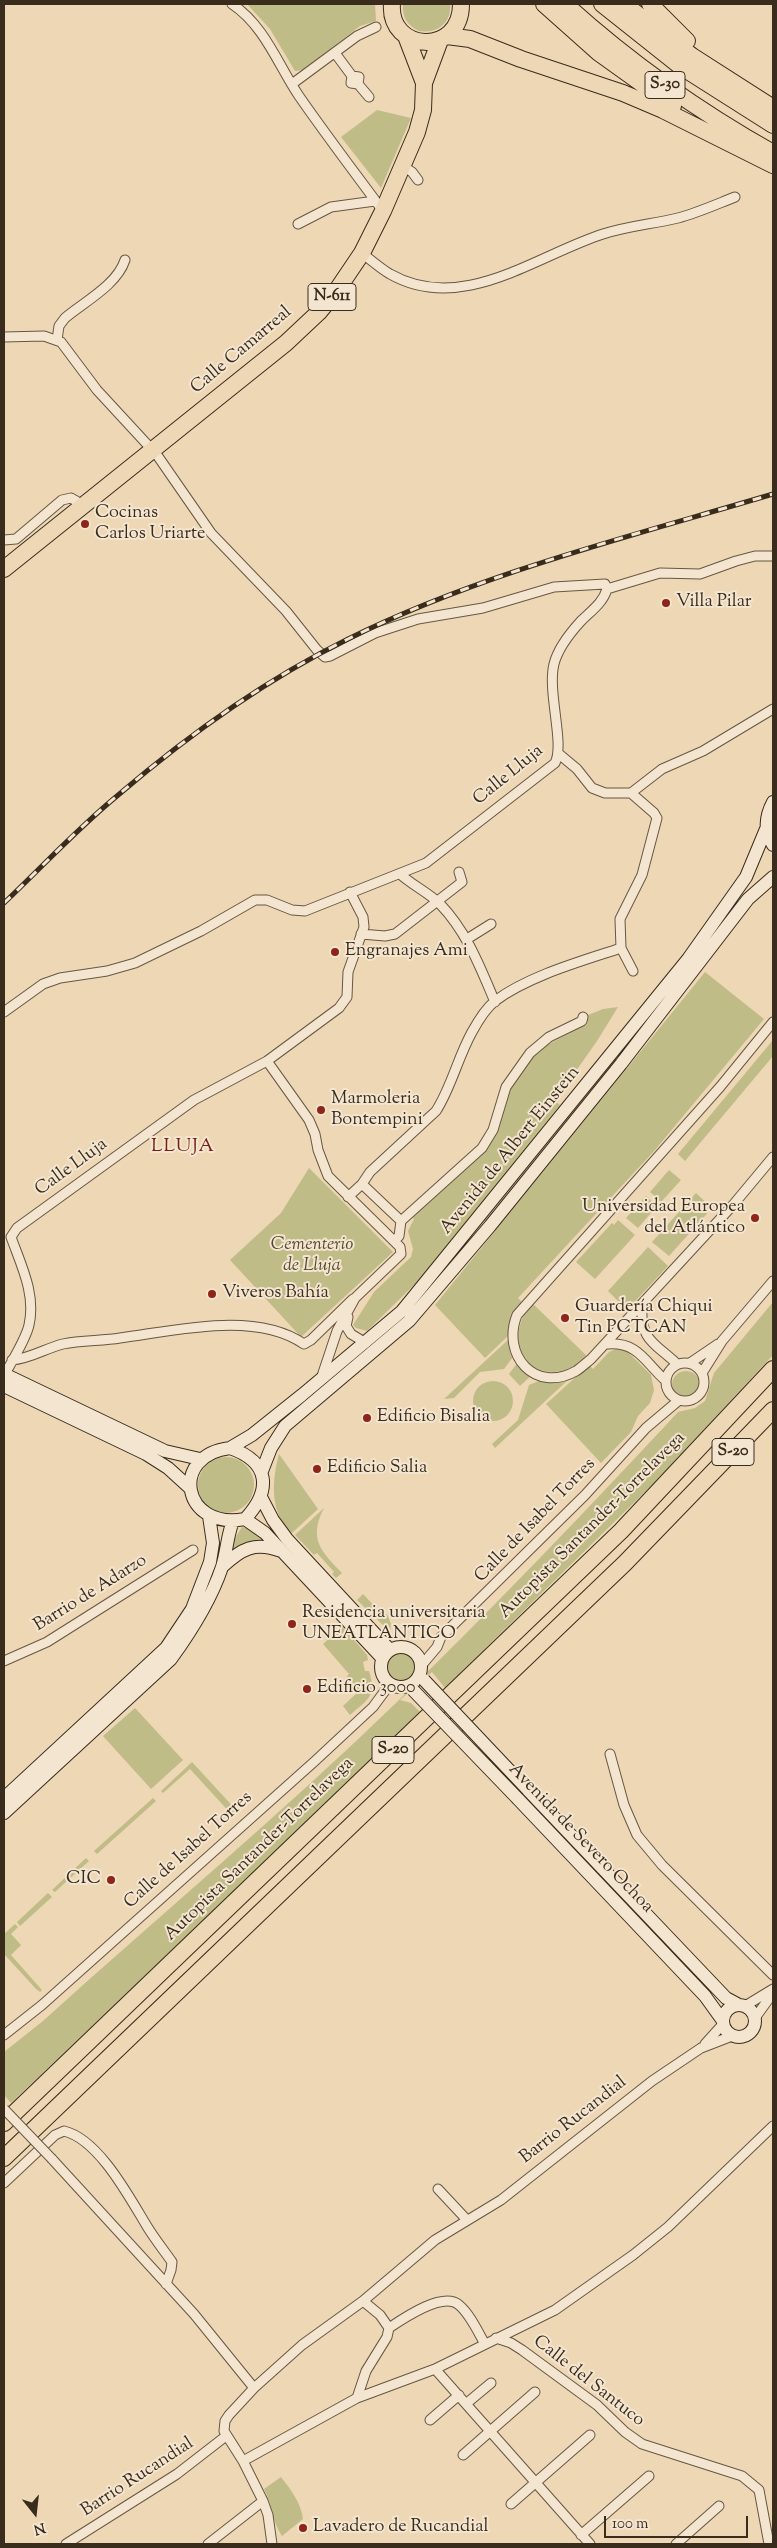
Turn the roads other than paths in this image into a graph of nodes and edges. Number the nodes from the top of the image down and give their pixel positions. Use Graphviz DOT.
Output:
graph roads {
  1 [pos="232,4"];
  2 [pos="392,4"];
  3 [pos="461,4"];
  4 [pos="544,4"];
  5 [pos="565,4"];
  6 [pos="602,4"];
  7 [pos="624,4"];
  8 [pos="650,4"];
  9 [pos="376,27"];
  10 [pos="406,36"];
  11 [pos="443,38"];
  12 [pos="335,52"];
  13 [pos="424,83"];
  14 [pos="292,84"];
  15 [pos="369,97"];
  16 [pos="767,105"];
  17 [pos="773,125"];
  18 [pos="772,161"];
  19 [pos="402,166"];
  20 [pos="418,180"];
  21 [pos="735,197"];
  22 [pos="379,206"];
  23 [pos="298,224"];
  24 [pos="362,254"];
  25 [pos="125,260"];
  26 [pos="4,337"];
  27 [pos="57,340"];
  28 [pos="153,450"];
  29 [pos="83,505"];
  30 [pos="4,540"];
  31 [pos="773,556"];
  32 [pos="4,569"];
  33 [pos="607,589"];
  34 [pos="773,709"];
  35 [pos="560,754"];
  36 [pos="631,793"];
  37 [pos="773,802"];
  38 [pos="766,829"];
  39 [pos="773,845"];
  40 [pos="459,872"];
  41 [pos="400,874"];
  42 [pos="773,878"];
  43 [pos="350,892"];
  44 [pos="436,901"];
  45 [pos="491,924"];
  46 [pos="361,934"];
  47 [pos="467,939"];
  48 [pos="621,948"];
  49 [pos="633,971"];
  50 [pos="495,1002"];
  51 [pos="4,1012"];
  52 [pos="582,1017"];
  53 [pos="773,1022"];
  54 [pos="267,1060"];
  55 [pos="773,1158"];
  56 [pos="362,1184"];
  57 [pos="348,1197"];
  58 [pos="401,1220"];
  59 [pos="394,1241"];
  60 [pos="773,1282"];
  61 [pos="355,1298"];
  62 [pos="642,1306"];
  63 [pos="349,1312"];
  64 [pos="722,1341"];
  65 [pos="366,1343"];
  66 [pos="608,1344"];
  67 [pos="12,1360"];
  68 [pos="678,1364"];
  69 [pos="690,1364"];
  70 [pos="773,1368"];
  71 [pos="702,1373"];
  72 [pos="4,1378"];
  73 [pos="321,1380"];
  74 [pos="665,1380"];
  75 [pos="678,1401"];
  76 [pos="773,1411"];
  77 [pos="230,1448"];
  78 [pos="200,1459"];
  79 [pos="262,1471"];
  80 [pos="190,1488"];
  81 [pos="261,1497"];
  82 [pos="209,1516"];
  83 [pos="239,1520"];
  84 [pos="193,1550"];
  85 [pos="283,1551"];
  86 [pos="222,1567"];
  87 [pos="386,1654"];
  88 [pos="4,1661"];
  89 [pos="421,1674"];
  90 [pos="390,1684"];
  91 [pos="410,1688"];
  92 [pos="610,1754"];
  93 [pos="4,1798"];
  94 [pos="4,1813"];
  95 [pos="773,1974"];
  96 [pos="773,1988"];
  97 [pos="773,1993"];
  98 [pos="742,2005"];
  99 [pos="755,2018"];
  100 [pos="723,2022"];
  101 [pos="4,2035"];
  102 [pos="732,2036"];
  103 [pos="702,2048"];
  104 [pos="4,2109"];
  105 [pos="4,2123"];
  106 [pos="773,2126"];
  107 [pos="4,2158"];
  108 [pos="4,2183"];
  109 [pos="438,2189"];
  110 [pos="467,2220"];
  111 [pos="166,2284"];
  112 [pos="363,2301"];
  113 [pos="389,2328"];
  114 [pos="496,2338"];
  115 [pos="485,2344"];
  116 [pos="435,2369"];
  117 [pos="491,2383"];
  118 [pos="254,2388"];
  119 [pos="536,2392"];
  120 [pos="459,2395"];
  121 [pos="357,2398"];
  122 [pos="467,2403"];
  123 [pos="430,2420"];
  124 [pos="491,2431"];
  125 [pos="590,2435"];
  126 [pos="226,2436"];
  127 [pos="463,2455"];
  128 [pos="243,2461"];
  129 [pos="649,2476"];
  130 [pos="536,2483"];
  131 [pos="263,2501"];
  132 [pos="511,2504"];
  133 [pos="719,2506"];
  134 [pos="581,2535"];
  135 [pos="66,2544"];
  136 [pos="208,2544"];
  137 [pos="272,2544"];
  138 [pos="590,2544"];
  139 [pos="676,2544"];
  140 [pos="769,2544"];
  1 -- 14 [label="street"];
  2 -- 10 [label="highway, N-611"];
  3 -- 11 [label="highway, N-611"];
  4 -- 18 [label="highway"];
  5 -- 18 [label="highway, S-30"];
  6 -- 17 [label="highway, S-30"];
  7 -- 16 [label="highway"];
  8 -- 16 [label="highway"];
  9 -- 12 [label="street"];
  10 -- 11 [label="highway"];
  10 -- 13 [label="highway, N-611"];
  11 -- 13 [label="highway, N-611"];
  11 -- 18 [label="highway"];
  12 -- 14 [label="street"];
  12 -- 15 [label="street"];
  13 -- 19 [label="highway, Calle Camarreal / N-611"];
  14 -- 22 [label="street"];
  19 -- 20 [label="street"];
  19 -- 22 [label="highway, Calle Camarreal / N-611"];
  21 -- 24 [label="street"];
  22 -- 23 [label="street"];
  22 -- 24 [label="highway, Calle Camarreal / N-611"];
  24 -- 28 [label="highway, Calle Camarreal / N-611"];
  25 -- 27 [label="street"];
  26 -- 27 [label="street"];
  27 -- 28 [label="street"];
  28 -- 29 [label="highway, Calle Camarreal / N-611"];
  28 -- 33 [label="street"];
  29 -- 30 [label="street"];
  29 -- 32 [label="highway, Calle Camarreal / N-611"];
  31 -- 33 [label="street"];
  33 -- 35 [label="street, Calle Lluja"];
  34 -- 36 [label="street"];
  35 -- 36 [label="street"];
  35 -- 41 [label="street, Calle Lluja"];
  36 -- 48 [label="street"];
  37 -- 38 [label="main road, Avenida de Albert Einstein"];
  38 -- 39 [label="main road"];
  38 -- 65 [label="main road, Avenida de Albert Einstein"];
  40 -- 44 [label="street"];
  41 -- 43 [label="street, Calle Lluja"];
  41 -- 44 [label="street"];
  42 -- 79 [label="main road, Avenida de Albert Einstein"];
  43 -- 46 [label="street, Calle Lluja"];
  43 -- 51 [label="street, Calle Lluja"];
  44 -- 46 [label="street"];
  44 -- 47 [label="street"];
  45 -- 47 [label="street"];
  46 -- 54 [label="street, Calle Lluja"];
  47 -- 50 [label="street"];
  48 -- 49 [label="street"];
  48 -- 50 [label="street"];
  50 -- 56 [label="street"];
  52 -- 58 [label="street"];
  53 -- 66 [label="street"];
  54 -- 57 [label="street"];
  54 -- 67 [label="street, Calle Lluja"];
  55 -- 62 [label="street"];
  56 -- 57 [label="street"];
  56 -- 58 [label="street"];
  57 -- 59 [label="street"];
  58 -- 59 [label="street"];
  59 -- 61 [label="street"];
  60 -- 64 [label="street"];
  61 -- 63 [label="street"];
  61 -- 67 [label="street"];
  62 -- 66 [label="street"];
  62 -- 68 [label="street"];
  63 -- 65 [label="street"];
  63 -- 73 [label="street"];
  64 -- 69 [label="street"];
  64 -- 71 [label="street"];
  65 -- 73 [label="main road, Avenida de Albert Einstein"];
  66 -- 74 [label="street"];
  67 -- 72 [label="street, Calle Lluja"];
  68 -- 69 [label="street"];
  68 -- 74 [label="street"];
  69 -- 71 [label="street"];
  70 -- 105 [label="highway, Autopista Santander-Torrelavega / S-20"];
  71 -- 75 [label="street"];
  72 -- 78 [label="main road"];
  72 -- 80 [label="main road"];
  73 -- 77 [label="main road, Avenida de Albert Einstein"];
  74 -- 75 [label="street"];
  75 -- 89 [label="street, Calle de Isabel Torres"];
  76 -- 107 [label="highway, S-20"];
  77 -- 78 [label="main road"];
  77 -- 79 [label="main road"];
  78 -- 80 [label="main road"];
  79 -- 81 [label="main road"];
  80 -- 82 [label="main road"];
  81 -- 83 [label="main road"];
  81 -- 87 [label="main road"];
  82 -- 83 [label="main road"];
  82 -- 93 [label="main road"];
  83 -- 85 [label="main road"];
  83 -- 86 [label="main road"];
  84 -- 88 [label="street, Barrio de Adarzo"];
  85 -- 86 [label="main road"];
  85 -- 87 [label="main road"];
  86 -- 94 [label="main road"];
  87 -- 89 [label="main road"];
  87 -- 90 [label="main road"];
  89 -- 91 [label="main road"];
  89 -- 98 [label="main road, Avenida de Severo Ochoa, bridge"];
  90 -- 91 [label="main road"];
  90 -- 101 [label="street, Calle de Isabel Torres"];
  91 -- 100 [label="main road, Avenida de Severo Ochoa, bridge"];
  92 -- 95 [label="street"];
  96 -- 98 [label="street"];
  97 -- 99 [label="street"];
  98 -- 99 [label="main road"];
  98 -- 100 [label="main road"];
  99 -- 102 [label="main road"];
  100 -- 102 [label="main road"];
  100 -- 103 [label="street, Barrio Rucandial"];
  102 -- 103 [label="street, Barrio Rucandial"];
  103 -- 110 [label="street, Barrio Rucandial"];
  104 -- 111 [label="street, bridge"];
  106 -- 114 [label="street"];
  108 -- 111 [label="street"];
  109 -- 110 [label="street"];
  110 -- 112 [label="street, Barrio Rucandial"];
  111 -- 118 [label="street"];
  112 -- 113 [label="street"];
  112 -- 118 [label="street, Barrio Rucandial"];
  113 -- 115 [label="street"];
  113 -- 121 [label="street"];
  114 -- 115 [label="street"];
  114 -- 140 [label="street, Calle del Santuco"];
  115 -- 116 [label="street"];
  116 -- 120 [label="street"];
  116 -- 121 [label="street"];
  117 -- 122 [label="street"];
  118 -- 126 [label="street, Barrio Rucandial"];
  119 -- 124 [label="street"];
  120 -- 122 [label="street"];
  120 -- 123 [label="street"];
  121 -- 128 [label="street"];
  122 -- 124 [label="street"];
  124 -- 127 [label="street"];
  124 -- 130 [label="street"];
  125 -- 130 [label="street"];
  126 -- 128 [label="street"];
  126 -- 135 [label="street, Barrio Rucandial"];
  128 -- 131 [label="street"];
  129 -- 134 [label="street"];
  130 -- 132 [label="street"];
  130 -- 134 [label="street"];
  131 -- 136 [label="street"];
  131 -- 137 [label="street"];
  133 -- 139 [label="street"];
  134 -- 138 [label="street"];
}
